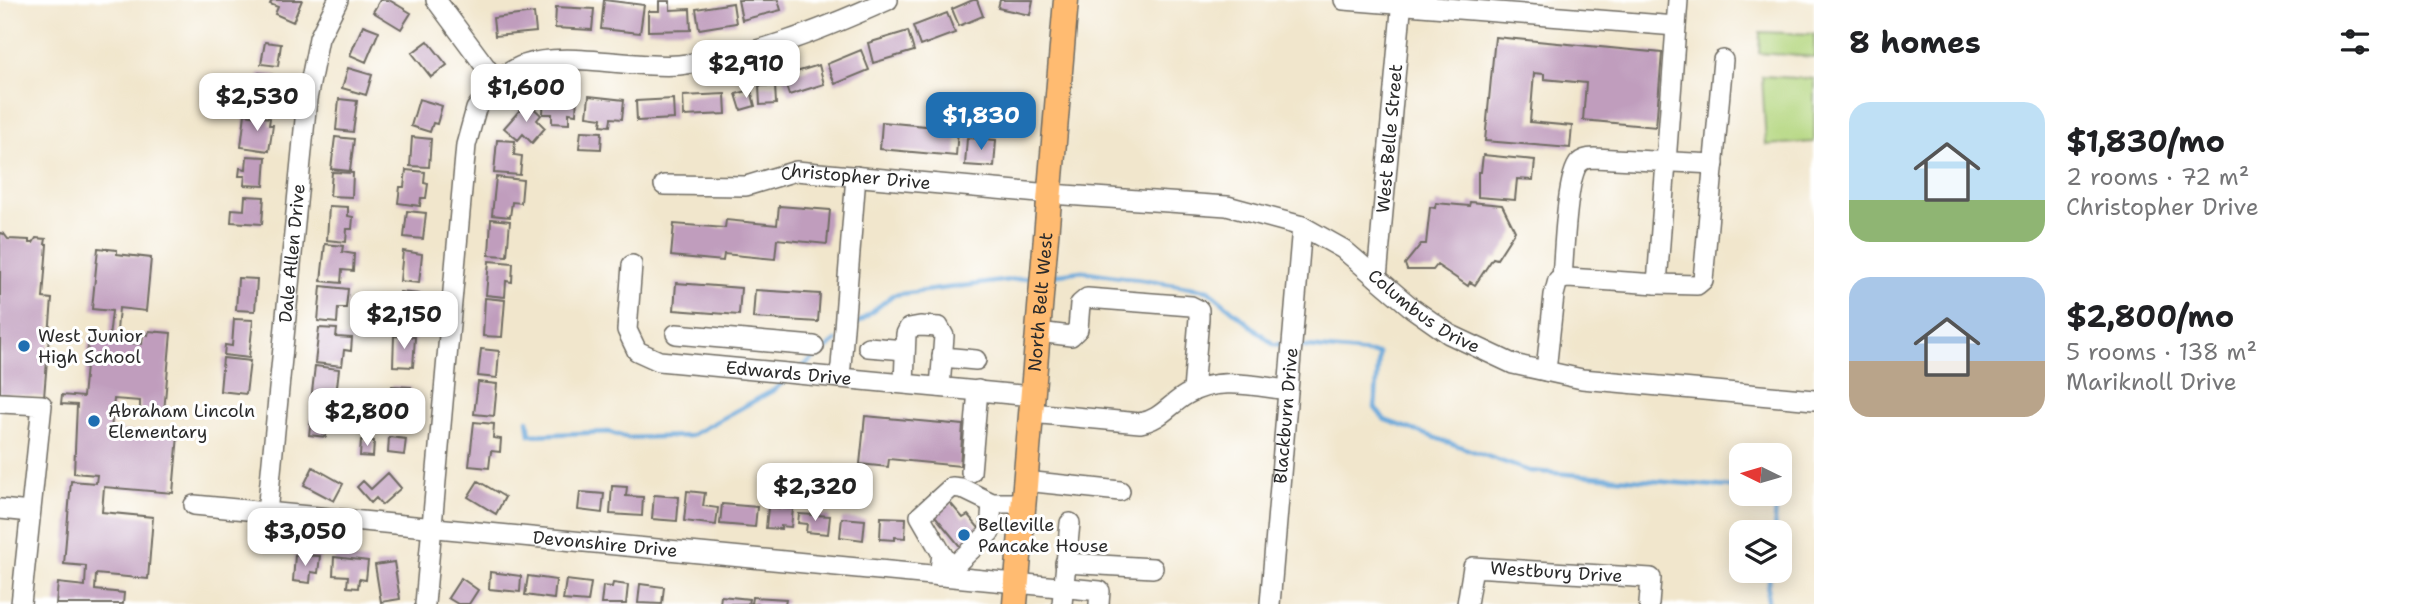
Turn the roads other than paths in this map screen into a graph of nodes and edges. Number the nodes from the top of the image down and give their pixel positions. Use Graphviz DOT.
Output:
graph roads {
  1 [pos="338,0"];
  2 [pos="436,0"];
  3 [pos="888,0"];
  4 [pos="1066,0"];
  5 [pos="1344,0"];
  6 [pos="1678,0"];
  7 [pos="1402,3"];
  8 [pos="1676,26"];
  9 [pos="1723,60"];
  10 [pos="496,81"];
  11 [pos="1666,163"];
  12 [pos="1714,164"];
  13 [pos="856,176"];
  14 [pos="664,186"];
  15 [pos="1050,194"];
  16 [pos="1301,226"];
  17 [pos="632,265"];
  18 [pos="1377,278"];
  19 [pos="1562,278"];
  20 [pos="1657,284"];
  21 [pos="1038,332"];
  22 [pos="676,334"];
  23 [pos="746,340"];
  24 [pos="814,345"];
  25 [pos="868,347"];
  26 [pos="905,350"];
  27 [pos="942,357"];
  28 [pos="976,360"];
  29 [pos="743,369"];
  30 [pos="1546,371"];
  31 [pos="838,377"];
  32 [pos="904,383"];
  33 [pos="940,387"];
  34 [pos="978,390"];
  35 [pos="1288,390"];
  36 [pos="1193,391"];
  37 [pos="1814,400"];
  38 [pos="0,403"];
  39 [pos="1032,404"];
  40 [pos="971,472"];
  41 [pos="1120,491"];
  42 [pos="1024,492"];
  43 [pos="992,503"];
  44 [pos="194,505"];
  45 [pos="0,509"];
  46 [pos="30,512"];
  47 [pos="267,513"];
  48 [pos="1070,523"];
  49 [pos="432,527"];
  50 [pos="942,554"];
  51 [pos="1065,563"];
  52 [pos="1153,568"];
  53 [pos="939,576"];
  54 [pos="1016,594"];
  55 [pos="1063,596"];
  56 [pos="21,604"];
  57 [pos="425,604"];
  58 [pos="1099,604"];
  59 [pos="1270,604"];
  60 [pos="1467,604"];
  61 [pos="1648,604"];
  1 -- 47 [label="street, Dale Allen Drive"];
  2 -- 10 [label="street"];
  3 -- 10 [label="street"];
  4 -- 15 [label="main road, North Belt West"];
  5 -- 7 [label="street"];
  6 -- 8 [label="street"];
  7 -- 8 [label="street"];
  7 -- 18 [label="street, West Belle Street"];
  8 -- 11 [label="street"];
  9 -- 12 [label="street"];
  10 -- 49 [label="street"];
  11 -- 12 [label="street"];
  11 -- 19 [label="street"];
  11 -- 20 [label="street"];
  12 -- 20 [label="street"];
  13 -- 14 [label="street, Christopher Drive"];
  13 -- 15 [label="street, Christopher Drive"];
  13 -- 31 [label="street"];
  15 -- 16 [label="street, Columbus Drive"];
  15 -- 21 [label="main road, North Belt West"];
  16 -- 18 [label="street, Columbus Drive"];
  16 -- 35 [label="street, Blackburn Drive"];
  17 -- 29 [label="street, Edwards Drive"];
  18 -- 30 [label="street, Columbus Drive"];
  19 -- 20 [label="street"];
  19 -- 30 [label="street"];
  21 -- 36 [label="street"];
  21 -- 39 [label="main road, North Belt West"];
  22 -- 23 [label="street"];
  23 -- 24 [label="street"];
  23 -- 29 [label="street"];
  25 -- 26 [label="street"];
  26 -- 27 [label="street"];
  26 -- 32 [label="street"];
  27 -- 28 [label="street"];
  27 -- 33 [label="street"];
  29 -- 31 [label="street, Edwards Drive"];
  30 -- 37 [label="street, Columbus Drive"];
  31 -- 32 [label="street, Edwards Drive"];
  32 -- 33 [label="street, Edwards Drive"];
  33 -- 34 [label="street, Edwards Drive"];
  34 -- 39 [label="street, Edwards Drive"];
  34 -- 40 [label="street"];
  35 -- 36 [label="street"];
  35 -- 59 [label="street, Blackburn Drive"];
  36 -- 39 [label="street, Edwards Drive"];
  38 -- 46 [label="street"];
  39 -- 42 [label="main road, North Belt West"];
  41 -- 42 [label="street"];
  42 -- 43 [label="street"];
  42 -- 54 [label="main road, North Belt West"];
  43 -- 50 [label="street"];
  43 -- 50 [label="street"];
  44 -- 47 [label="street, Devonshire Drive"];
  45 -- 46 [label="street"];
  46 -- 56 [label="street"];
  47 -- 49 [label="street, Devonshire Drive"];
  48 -- 51 [label="street"];
  49 -- 53 [label="street, Devonshire Drive"];
  49 -- 57 [label="street"];
  50 -- 53 [label="street"];
  51 -- 52 [label="street"];
  51 -- 55 [label="street"];
  53 -- 54 [label="street, Devonshire Drive"];
  54 -- 55 [label="street, Devonshire Drive"];
  55 -- 58 [label="street, Devonshire Drive"];
  60 -- 61 [label="street, Westbury Drive"];
}
